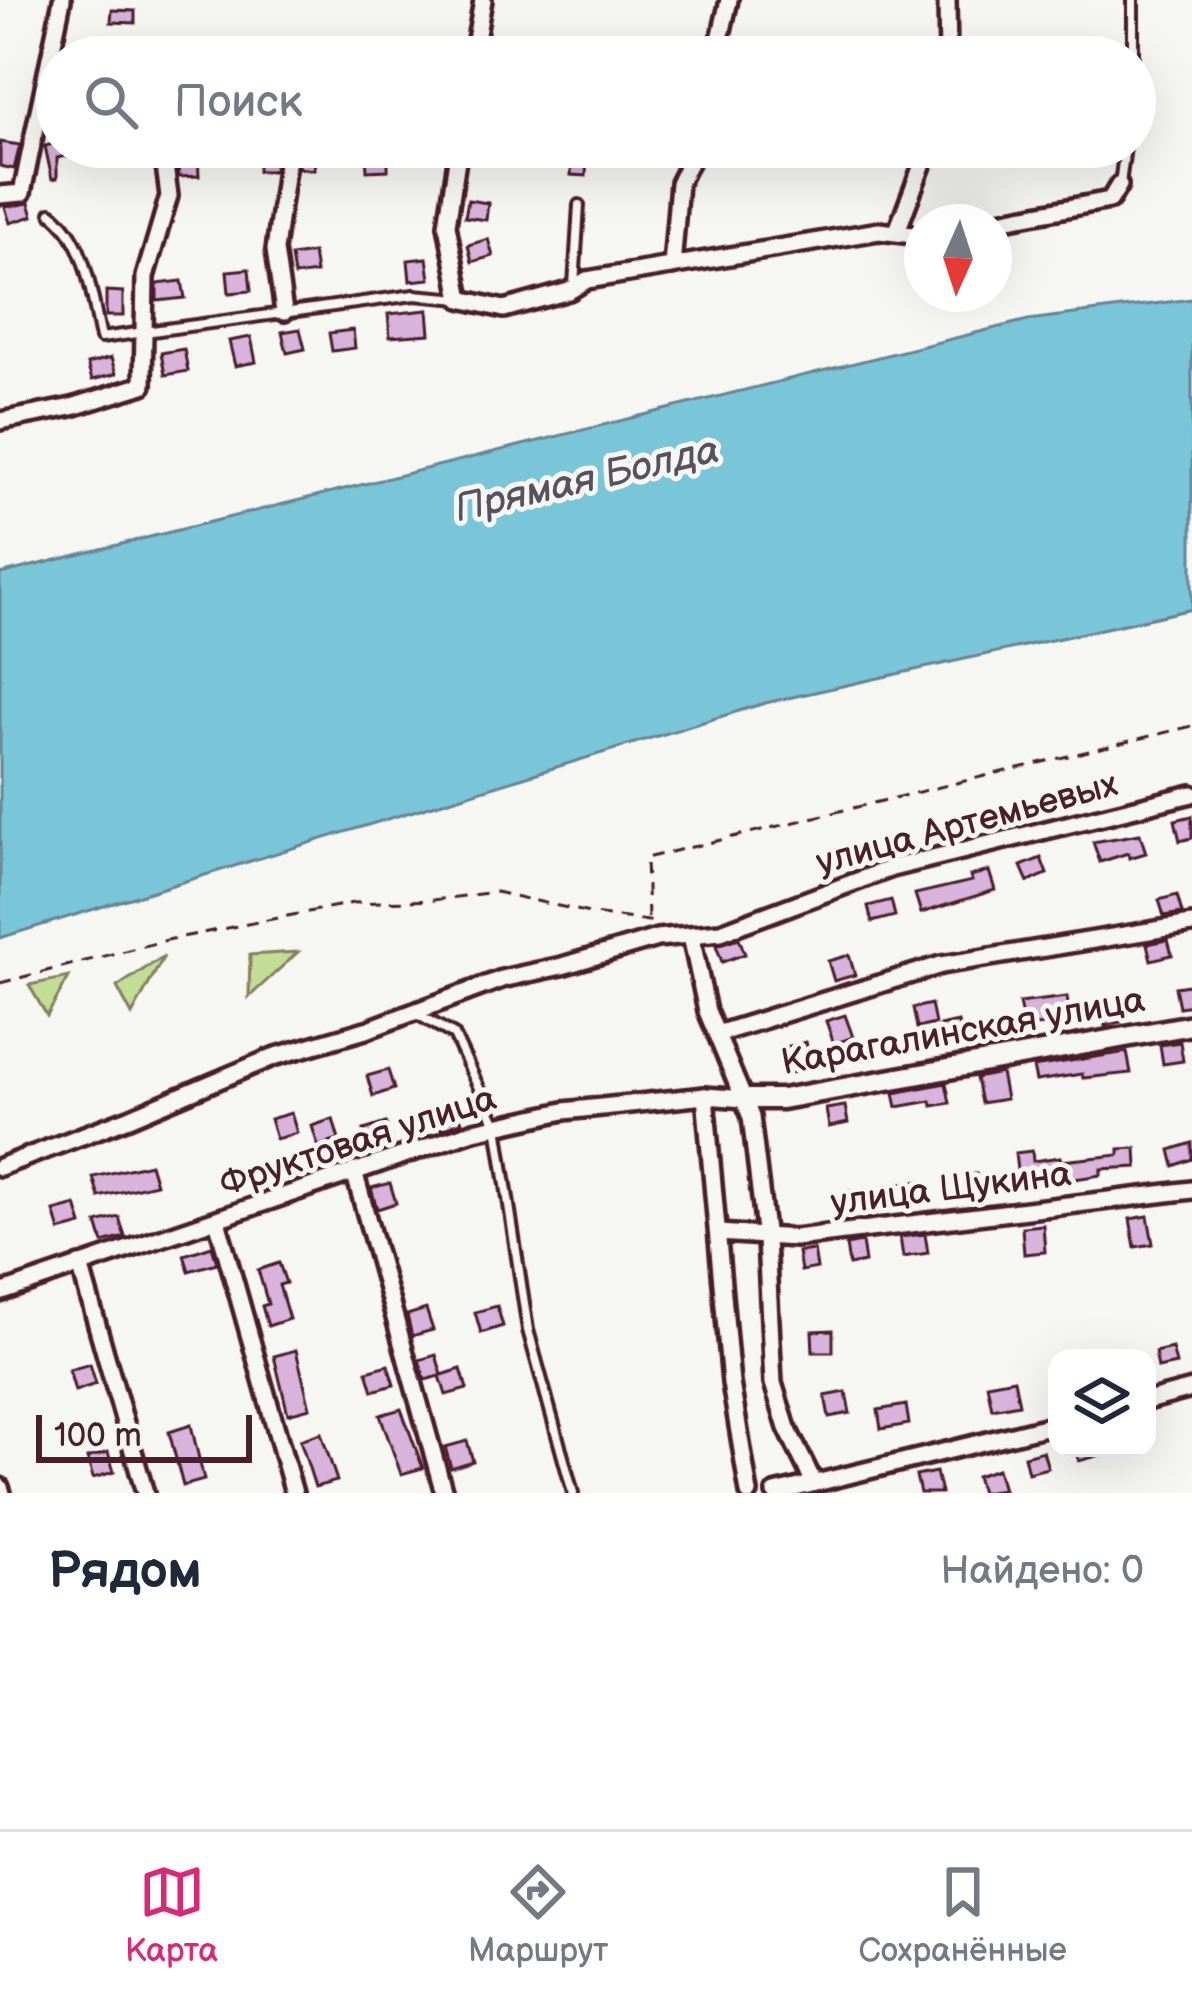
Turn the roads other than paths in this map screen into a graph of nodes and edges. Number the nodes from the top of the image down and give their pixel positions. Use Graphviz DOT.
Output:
graph roads {
  1 [pos="62,0"];
  2 [pos="483,0"];
  3 [pos="729,0"];
  4 [pos="947,0"];
  5 [pos="1133,0"];
  6 [pos="55,36"];
  7 [pos="477,36"];
  8 [pos="721,36"];
  9 [pos="948,36"];
  10 [pos="1133,36"];
  11 [pos="36,125"];
  12 [pos="165,168"];
  13 [pos="286,168"];
  14 [pos="456,168"];
  15 [pos="686,168"];
  16 [pos="921,168"];
  17 [pos="1122,168"];
  18 [pos="1120,185"];
  19 [pos="0,195"];
  20 [pos="579,205"];
  21 [pos="51,213"];
  22 [pos="1012,219"];
  23 [pos="897,231"];
  24 [pos="904,234"];
  25 [pos="672,266"];
  26 [pos="574,288"];
  27 [pos="461,299"];
  28 [pos="284,312"];
  29 [pos="143,332"];
  30 [pos="0,421"];
  31 [pos="1192,794"];
  32 [pos="1192,924"];
  33 [pos="691,936"];
  34 [pos="410,1011"];
  35 [pos="1192,1024"];
  36 [pos="717,1034"];
  37 [pos="705,1096"];
  38 [pos="745,1099"];
  39 [pos="497,1126"];
  40 [pos="0,1167"];
  41 [pos="354,1171"];
  42 [pos="1192,1190"];
  43 [pos="218,1220"];
  44 [pos="718,1233"];
  45 [pos="766,1238"];
  46 [pos="80,1265"];
  47 [pos="0,1293"];
  48 [pos="1192,1389"];
  49 [pos="1156,1399"];
  50 [pos="1048,1426"];
  51 [pos="814,1483"];
  52 [pos="145,1493"];
  53 [pos="294,1493"];
  54 [pos="444,1493"];
  55 [pos="573,1493"];
  56 [pos="749,1493"];
  57 [pos="775,1493"];
  1 -- 6 [label="street"];
  2 -- 7 [label="street"];
  3 -- 8 [label="street"];
  4 -- 9 [label="street"];
  5 -- 10 [label="lane"];
  11 -- 19 [label="street"];
  12 -- 29 [label="street"];
  13 -- 28 [label="street"];
  14 -- 27 [label="street"];
  15 -- 25 [label="street"];
  16 -- 23 [label="street"];
  17 -- 18 [label="lane"];
  18 -- 22 [label="street"];
  20 -- 26 [label="lane"];
  21 -- 29 [label="lane"];
  23 -- 24 [label="street"];
  23 -- 25 [label="street"];
  25 -- 26 [label="street"];
  26 -- 27 [label="street"];
  27 -- 28 [label="lane"];
  28 -- 29 [label="lane"];
  29 -- 30 [label="street"];
  31 -- 33 [label="street, улица Артемьевых"];
  32 -- 36 [label="street"];
  33 -- 34 [label="street, улица Артемьевых"];
  33 -- 36 [label="street"];
  34 -- 39 [label="lane"];
  34 -- 40 [label="street, улица Артемьевых"];
  35 -- 38 [label="street, Карагалинская улица"];
  36 -- 38 [label="street"];
  37 -- 38 [label="street, Фруктовая улица"];
  37 -- 39 [label="street, Фруктовая улица"];
  37 -- 44 [label="street"];
  38 -- 45 [label="street"];
  39 -- 41 [label="street, Фруктовая улица"];
  39 -- 55 [label="lane"];
  41 -- 43 [label="street, Фруктовая улица"];
  41 -- 54 [label="street"];
  42 -- 45 [label="street, улица Щукина"];
  43 -- 46 [label="street, Фруктовая улица"];
  43 -- 53 [label="street"];
  44 -- 45 [label="street, улица Щукина"];
  44 -- 56 [label="street"];
  45 -- 51 [label="street"];
  46 -- 47 [label="street, Фруктовая улица"];
  46 -- 52 [label="street"];
  48 -- 49 [label="street"];
  50 -- 51 [label="street"];
  51 -- 57 [label="street"];
}
